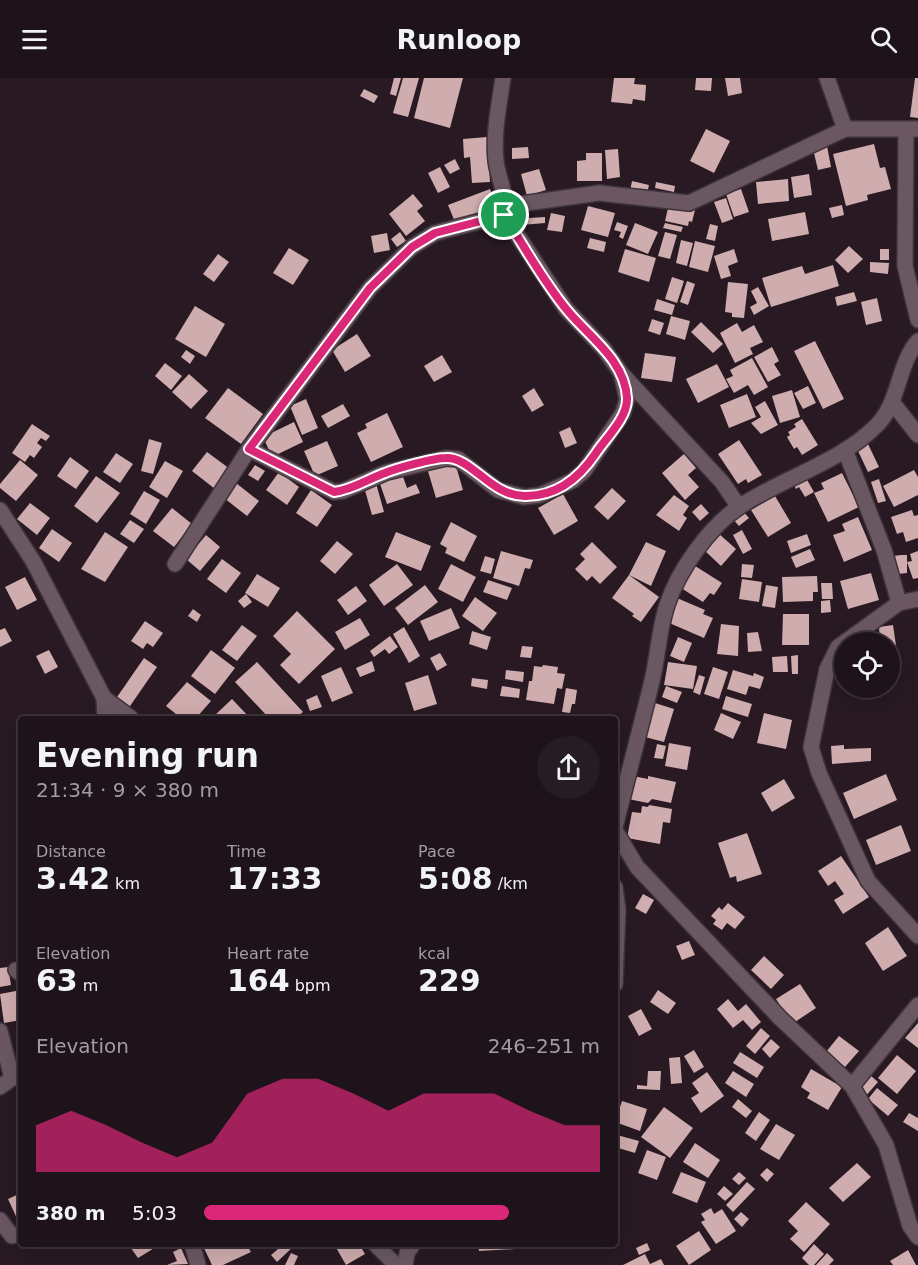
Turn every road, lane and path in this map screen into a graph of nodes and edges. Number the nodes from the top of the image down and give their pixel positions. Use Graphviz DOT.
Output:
graph roads {
  1 [pos="503,78"];
  2 [pos="827,78"];
  3 [pos="845,129"];
  4 [pos="912,129"];
  5 [pos="505,211"];
  6 [pos="918,320"];
  7 [pos="918,341"];
  8 [pos="621,373"];
  9 [pos="892,402"];
  10 [pos="918,435"];
  11 [pos="249,449"];
  12 [pos="845,450"];
  13 [pos="739,507"];
  14 [pos="0,510"];
  15 [pos="175,564"];
  16 [pos="918,599"];
  17 [pos="898,603"];
  18 [pos="859,632"];
  19 [pos="834,655"];
  20 [pos="104,698"];
  21 [pos="105,716"];
  22 [pos="128,716"];
  23 [pos="618,817"];
  24 [pos="618,834"];
  25 [pos="918,936"];
  26 [pos="918,1005"];
  27 [pos="0,1031"];
  28 [pos="15,1076"];
  29 [pos="852,1086"];
  30 [pos="0,1220"];
  31 [pos="12,1236"];
  32 [pos="918,1237"];
  33 [pos="193,1247"];
  34 [pos="378,1247"];
  35 [pos="411,1247"];
  36 [pos="198,1265"];
  37 [pos="396,1265"];
  38 [pos="405,1265"];
  1 -- 5 [label="street"];
  2 -- 3 [label="street"];
  3 -- 4 [label="street"];
  3 -- 5 [label="street"];
  4 -- 6 [label="street"];
  5 -- 8 [label="street"];
  5 -- 11 [label="street"];
  7 -- 9 [label="street"];
  8 -- 11 [label="street"];
  8 -- 13 [label="street"];
  9 -- 10 [label="street"];
  9 -- 12 [label="street"];
  11 -- 15 [label="street"];
  12 -- 13 [label="street"];
  12 -- 17 [label="street"];
  13 -- 23 [label="street"];
  14 -- 20 [label="street"];
  16 -- 17 [label="street"];
  17 -- 18 [label="street"];
  19 -- 25 [label="street"];
  20 -- 21 [label="street"];
  20 -- 22 [label="street"];
  24 -- 29 [label="street"];
  26 -- 29 [label="street"];
  27 -- 28 [label="street"];
  29 -- 32 [label="street"];
  30 -- 31 [label="street"];
  33 -- 36 [label="street"];
  34 -- 37 [label="street"];
  35 -- 38 [label="street"];
}
